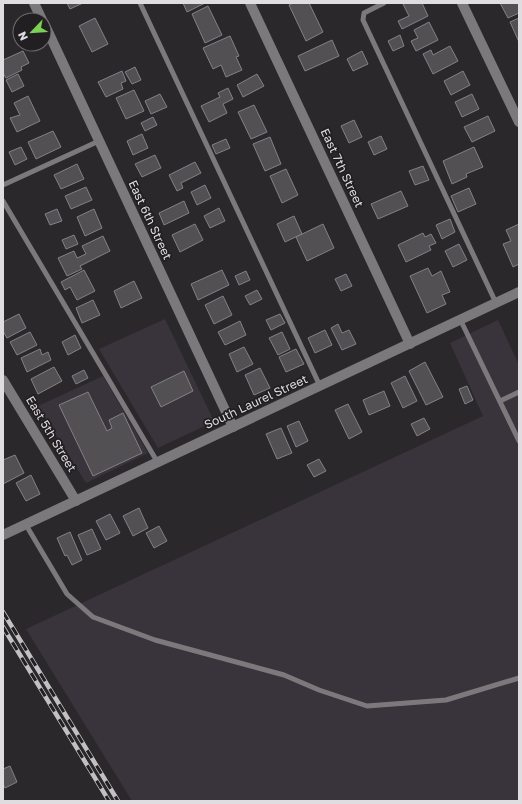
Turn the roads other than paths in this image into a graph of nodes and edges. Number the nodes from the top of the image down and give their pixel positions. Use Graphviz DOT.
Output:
graph roads {
  1 [pos="140,3"];
  2 [pos="250,3"];
  3 [pos="384,3"];
  4 [pos="462,3"];
  5 [pos="52,41"];
  6 [pos="519,122"];
  7 [pos="99,141"];
  8 [pos="3,185"];
  9 [pos="3,201"];
  10 [pos="519,292"];
  11 [pos="496,303"];
  12 [pos="460,319"];
  13 [pos="410,344"];
  14 [pos="3,380"];
  15 [pos="320,386"];
  16 [pos="519,392"];
  17 [pos="500,401"];
  18 [pos="233,427"];
  19 [pos="519,441"];
  20 [pos="158,463"];
  21 [pos="76,501"];
  22 [pos="26,525"];
  23 [pos="3,536"];
  24 [pos="519,678"];
  1 -- 15 [label="lane"];
  2 -- 13 [label="street, East 7th Street"];
  3 -- 11 [label="lane"];
  4 -- 6 [label="street"];
  5 -- 7 [label="street, East 6th Street"];
  7 -- 8 [label="lane"];
  7 -- 18 [label="street, East 6th Street"];
  9 -- 20 [label="lane"];
  10 -- 11 [label="street, South Laurel Street"];
  11 -- 12 [label="street, South Laurel Street"];
  12 -- 13 [label="street, South Laurel Street"];
  12 -- 17 [label="lane"];
  13 -- 15 [label="street, South Laurel Street"];
  14 -- 21 [label="street, East 5th Street"];
  15 -- 18 [label="street, South Laurel Street"];
  16 -- 17 [label="lane"];
  17 -- 19 [label="lane"];
  18 -- 20 [label="street, South Laurel Street"];
  20 -- 21 [label="street, South Laurel Street"];
  21 -- 22 [label="street, South Laurel Street"];
  22 -- 23 [label="street, South Laurel Street"];
  22 -- 24 [label="lane"];
}
